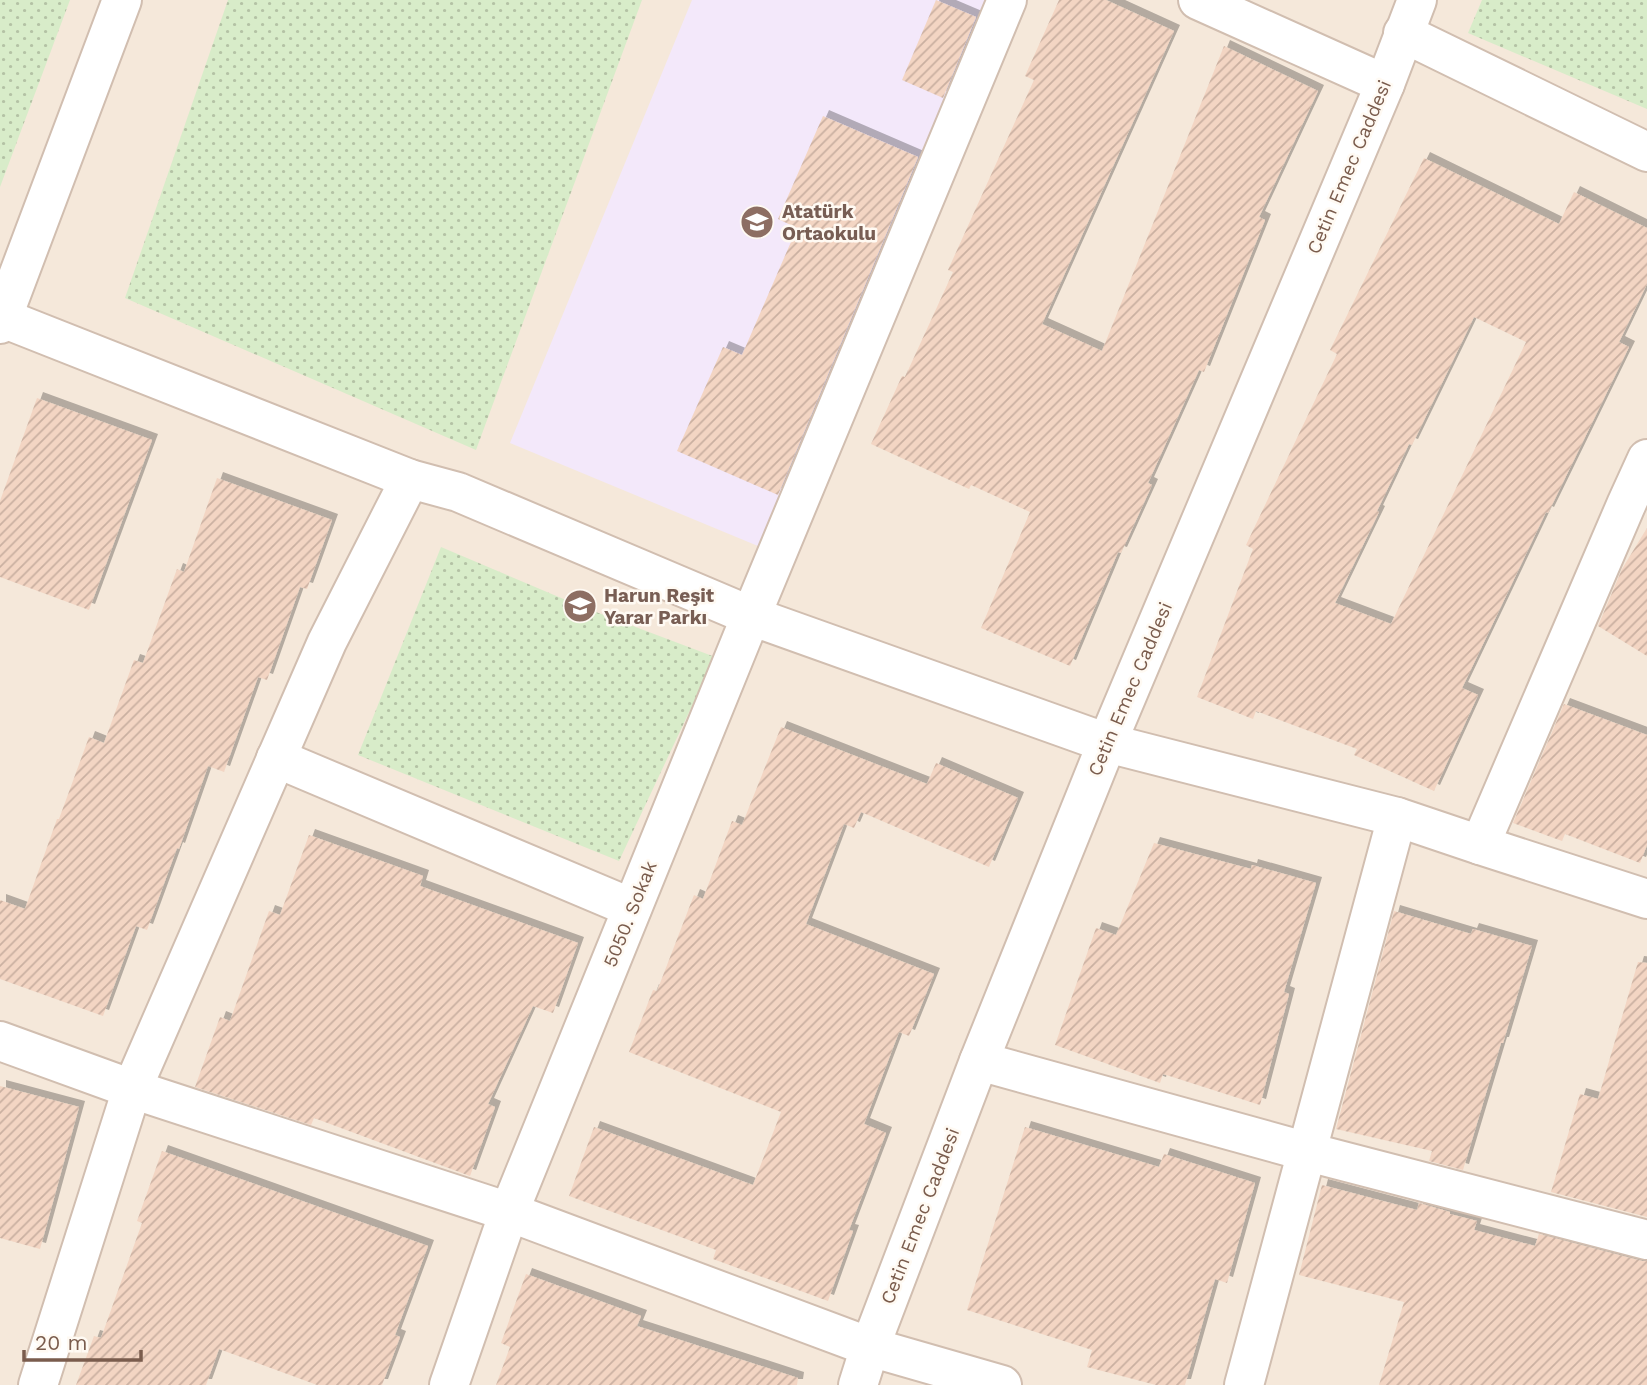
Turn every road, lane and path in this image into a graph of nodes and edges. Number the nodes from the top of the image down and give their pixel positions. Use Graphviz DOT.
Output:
graph roads {
  1 [pos="122,0"];
  2 [pos="1007,0"];
  3 [pos="1198,0"];
  4 [pos="1410,16"];
  5 [pos="1385,84"];
  6 [pos="1647,152"];
  7 [pos="1,319"];
  8 [pos="1647,459"];
  9 [pos="410,479"];
  10 [pos="751,616"];
  11 [pos="1107,743"];
  12 [pos="276,758"];
  13 [pos="1397,817"];
  14 [pos="1479,845"];
  15 [pos="1647,899"];
  16 [pos="632,908"];
  17 [pos="0,1041"];
  18 [pos="979,1061"];
  19 [pos="132,1089"];
  20 [pos="1308,1152"];
  21 [pos="509,1212"];
  22 [pos="1647,1240"];
  23 [pos="870,1347"];
  24 [pos="38,1385"];
  25 [pos="449,1385"];
  26 [pos="858,1385"];
  27 [pos="1002,1385"];
  28 [pos="1244,1385"];
  1 -- 7 [label="street"];
  2 -- 10 [label="street, 5050. Sokak"];
  3 -- 5 [label="street"];
  4 -- 5 [label="street, Cetin Emec Caddesi"];
  4 -- 6 [label="street"];
  5 -- 11 [label="street, Cetin Emec Caddesi"];
  7 -- 9 [label="street"];
  8 -- 14 [label="street"];
  9 -- 10 [label="street"];
  9 -- 12 [label="street"];
  10 -- 11 [label="street"];
  10 -- 16 [label="street, 5050. Sokak"];
  11 -- 13 [label="street"];
  11 -- 18 [label="street, Cetin Emec Caddesi"];
  12 -- 16 [label="street"];
  12 -- 19 [label="street"];
  13 -- 14 [label="street"];
  13 -- 20 [label="street"];
  14 -- 15 [label="street"];
  16 -- 21 [label="street, 5050. Sokak"];
  17 -- 19 [label="street"];
  18 -- 20 [label="street"];
  18 -- 23 [label="street, Cetin Emec Caddesi"];
  19 -- 21 [label="street"];
  19 -- 24 [label="street"];
  20 -- 22 [label="street"];
  20 -- 28 [label="street"];
  21 -- 23 [label="street"];
  21 -- 25 [label="street, 5050. Sokak"];
  23 -- 26 [label="street, Cetin Emec Caddesi"];
  23 -- 27 [label="street"];
}
